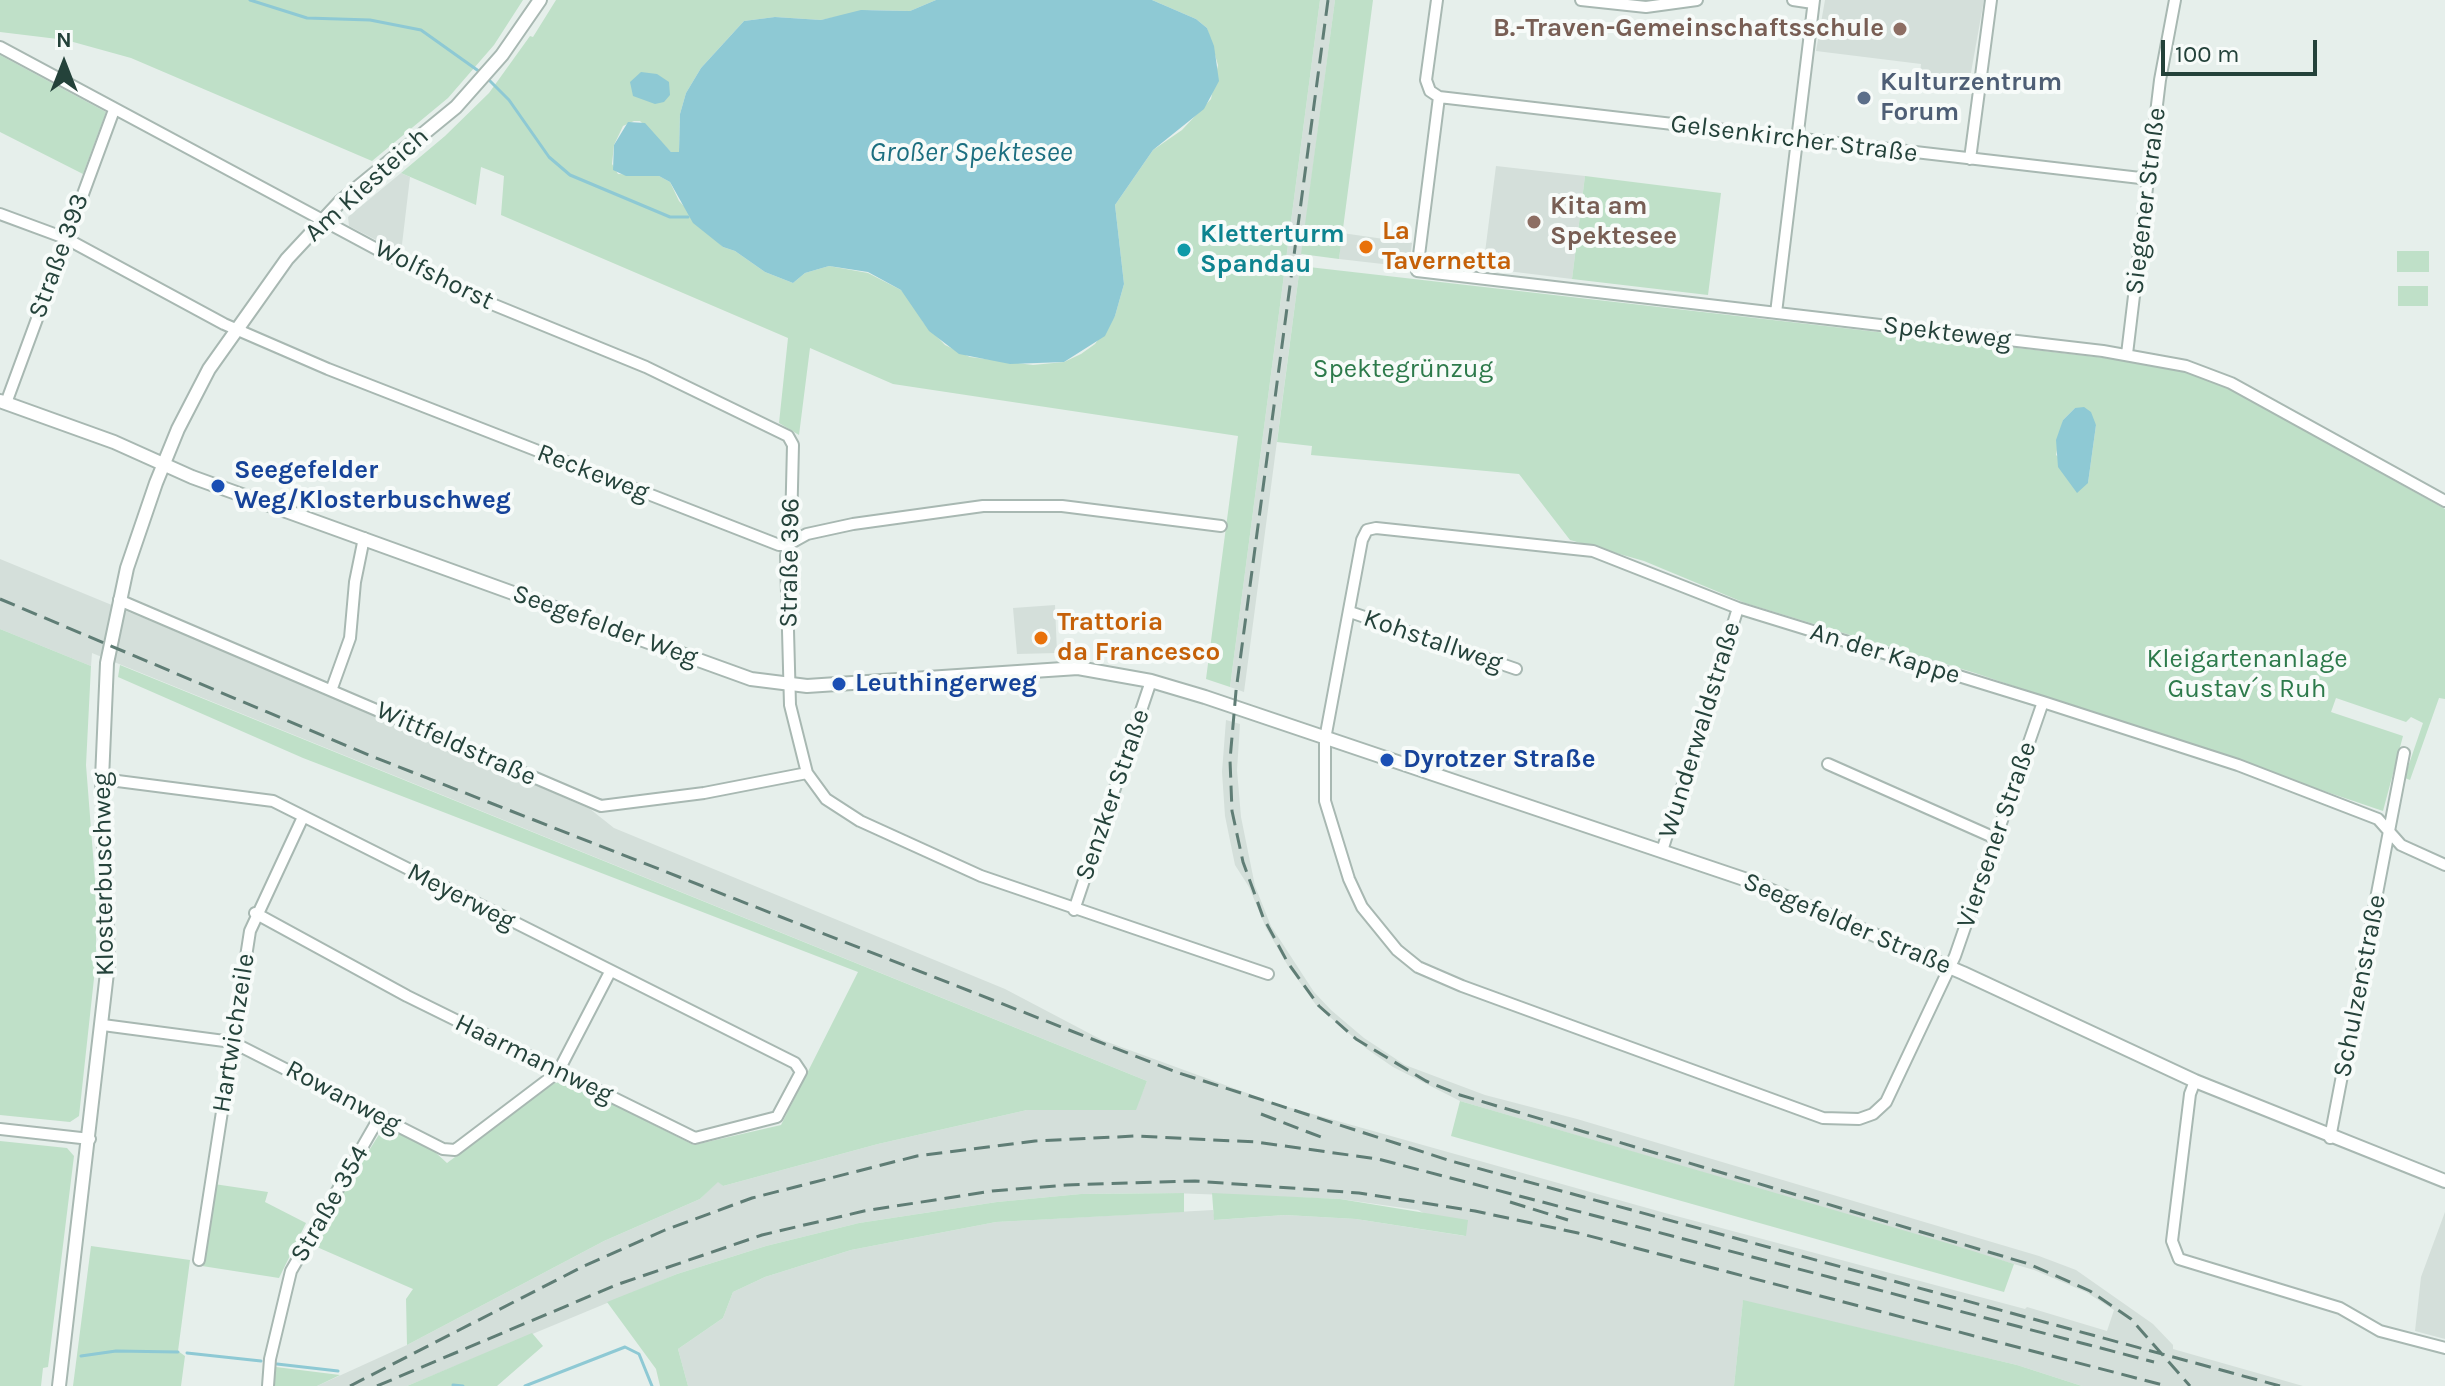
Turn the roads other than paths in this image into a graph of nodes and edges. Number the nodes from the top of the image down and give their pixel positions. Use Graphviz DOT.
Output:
graph roads {
  1 [pos="540,0"];
  2 [pos="1437,0"];
  3 [pos="1581,0"];
  4 [pos="1697,0"];
  5 [pos="1793,0"];
  6 [pos="1991,0"];
  7 [pos="2175,0"];
  8 [pos="1814,1"];
  9 [pos="1679,2"];
  10 [pos="0,47"];
  11 [pos="1439,97"];
  12 [pos="114,110"];
  13 [pos="1796,139"];
  14 [pos="1970,159"];
  15 [pos="2149,179"];
  16 [pos="0,214"];
  17 [pos="322,221"];
  18 [pos="65,238"];
  19 [pos="1776,313"];
  20 [pos="235,328"];
  21 [pos="2127,354"];
  22 [pos="3,402"];
  23 [pos="792,439"];
  24 [pos="163,464"];
  25 [pos="2445,501"];
  26 [pos="1221,526"];
  27 [pos="364,538"];
  28 [pos="787,545"];
  29 [pos="119,600"];
  30 [pos="1738,608"];
  31 [pos="1350,612"];
  32 [pos="1516,669"];
  33 [pos="1151,681"];
  34 [pos="791,686"];
  35 [pos="332,688"];
  36 [pos="2043,702"];
  37 [pos="1234,707"];
  38 [pos="1325,739"];
  39 [pos="2404,753"];
  40 [pos="1828,764"];
  41 [pos="807,773"];
  42 [pos="102,779"];
  43 [pos="303,817"];
  44 [pos="2388,833"];
  45 [pos="1995,838"];
  46 [pos="1662,851"];
  47 [pos="2445,865"];
  48 [pos="1074,910"];
  49 [pos="255,913"];
  50 [pos="1947,967"];
  51 [pos="610,972"];
  52 [pos="1268,974"];
  53 [pos="103,1025"];
  54 [pos="232,1042"];
  55 [pos="558,1072"];
  56 [pos="801,1072"];
  57 [pos="2195,1081"];
  58 [pos="379,1118"];
  59 [pos="0,1129"];
  60 [pos="2330,1138"];
  61 [pos="90,1139"];
  62 [pos="2445,1181"];
  63 [pos="199,1260"];
  64 [pos="2445,1348"];
  65 [pos="59,1386"];
  66 [pos="268,1386"];
  1 -- 17 [label="street, Am Kiesteich"];
  2 -- 11 [label="street"];
  3 -- 9 [label="street"];
  4 -- 9 [label="street"];
  5 -- 8 [label="street"];
  6 -- 14 [label="street"];
  7 -- 15 [label="street, Siegener Straße"];
  8 -- 13 [label="street"];
  10 -- 12 [label="street, Wolfshorst"];
  11 -- 13 [label="street, Gelsenkircher Straße"];
  11 -- 19 [label="street, Spekteweg"];
  12 -- 17 [label="street, Wolfshorst"];
  12 -- 18 [label="street, Straße 393"];
  13 -- 14 [label="street, Gelsenkircher Straße"];
  13 -- 19 [label="street"];
  14 -- 15 [label="street, Gelsenkircher Straße"];
  15 -- 21 [label="street, Siegener Straße"];
  16 -- 18 [label="street, Reckeweg"];
  17 -- 20 [label="street, Am Kiesteich"];
  17 -- 23 [label="street, Wolfshorst"];
  18 -- 20 [label="street, Reckeweg"];
  18 -- 22 [label="street, Straße 393"];
  19 -- 21 [label="street, Spekteweg"];
  20 -- 24 [label="street, Am Kiesteich"];
  20 -- 28 [label="street, Reckeweg"];
  21 -- 25 [label="street, Spekteweg"];
  22 -- 24 [label="street, Seegefelder Weg"];
  23 -- 28 [label="street, Straße 396"];
  24 -- 27 [label="street, Seegefelder Weg"];
  24 -- 29 [label="street, Klosterbuschweg"];
  26 -- 28 [label="street"];
  27 -- 34 [label="street, Seegefelder Weg"];
  27 -- 35 [label="street"];
  28 -- 34 [label="street, Straße 396"];
  29 -- 35 [label="street, Wittfeldstraße"];
  29 -- 42 [label="street, Klosterbuschweg"];
  30 -- 31 [label="street, An der Kappe"];
  30 -- 36 [label="street, An der Kappe"];
  30 -- 46 [label="street, Wunderwaldstraße"];
  31 -- 32 [label="street, Kohstallweg"];
  31 -- 38 [label="street"];
  33 -- 34 [label="street, Seegefelder Weg"];
  33 -- 37 [label="street, Seegefelder Weg"];
  33 -- 48 [label="street, Senzker Straße"];
  34 -- 41 [label="street"];
  35 -- 41 [label="street, Wittfeldstraße"];
  36 -- 44 [label="street, An der Kappe"];
  36 -- 45 [label="street, Viersener Straße"];
  37 -- 38 [label="street, Seegefelder Straße"];
  38 -- 46 [label="street, Seegefelder Straße"];
  38 -- 50 [label="street"];
  39 -- 44 [label="street"];
  40 -- 45 [label="street"];
  41 -- 48 [label="street"];
  42 -- 43 [label="street, Meyerweg"];
  42 -- 53 [label="street, Klosterbuschweg"];
  43 -- 49 [label="street, Hartwichzeile"];
  43 -- 51 [label="street, Meyerweg"];
  44 -- 47 [label="street, An der Kappe"];
  44 -- 60 [label="street, Schulzenstraße"];
  45 -- 50 [label="street, Viersener Straße"];
  46 -- 50 [label="street, Seegefelder Straße"];
  48 -- 52 [label="street"];
  49 -- 54 [label="street, Hartwichzeile"];
  49 -- 55 [label="street, Haarmannweg"];
  50 -- 57 [label="street, Seegefelder Straße"];
  51 -- 55 [label="street"];
  51 -- 56 [label="street, Meyerweg"];
  53 -- 54 [label="street, Rowanweg"];
  53 -- 61 [label="street, Klosterbuschweg"];
  54 -- 58 [label="street, Rowanweg"];
  54 -- 63 [label="street, Hartwichzeile"];
  55 -- 56 [label="street, Haarmannweg"];
  55 -- 58 [label="street, Rowanweg"];
  57 -- 60 [label="street, Seegefelder Straße"];
  57 -- 64 [label="street"];
  58 -- 66 [label="street, Straße 354"];
  59 -- 61 [label="street"];
  60 -- 62 [label="street, Seegefelder Straße"];
  61 -- 65 [label="street, Klosterbuschweg"];
}
